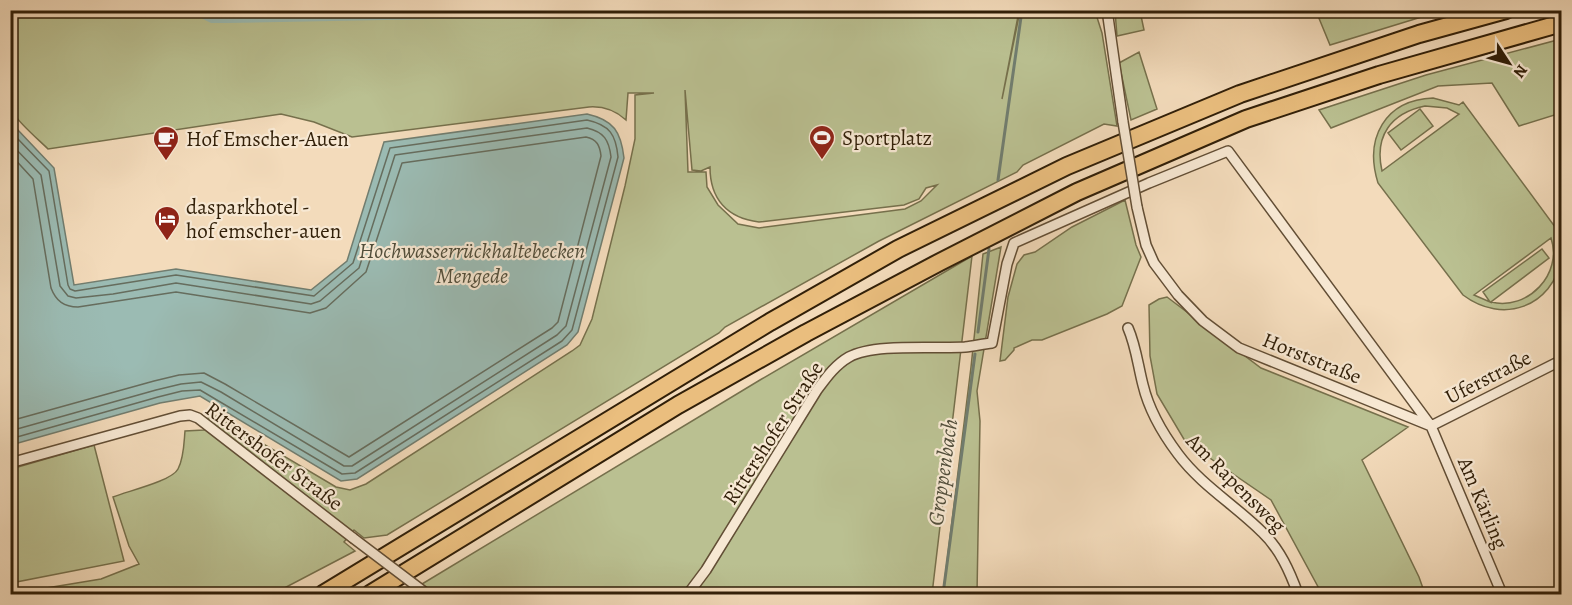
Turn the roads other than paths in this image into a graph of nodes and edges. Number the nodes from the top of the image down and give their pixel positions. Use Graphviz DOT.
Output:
graph roads {
  1 [pos="1107,10"];
  2 [pos="1506,10"];
  3 [pos="1562,23"];
  4 [pos="1244,173"];
  5 [pos="1128,328"];
  6 [pos="1562,360"];
  7 [pos="1431,426"];
  8 [pos="10,463"];
  9 [pos="435,555"];
  10 [pos="343,582"];
  11 [pos="310,594"];
  12 [pos="323,594"];
  13 [pos="370,594"];
  14 [pos="386,594"];
  15 [pos="427,594"];
  16 [pos="688,594"];
  17 [pos="1298,594"];
  18 [pos="1502,594"];
  1 -- 7 [label="street, Horststraße, bridge"];
  2 -- 10 [label="highway"];
  3 -- 9 [label="highway"];
  4 -- 7 [label="street, Horststraße"];
  4 -- 16 [label="street, Rittershofer Straße"];
  5 -- 17 [label="street, Am Rapensweg"];
  6 -- 7 [label="street, Uferstraße"];
  7 -- 18 [label="street, Am Kärling"];
  8 -- 15 [label="street, Rittershofer Straße, bridge"];
  9 -- 13 [label="highway"];
  9 -- 14 [label="highway"];
  10 -- 11 [label="highway"];
  10 -- 12 [label="highway"];
}
